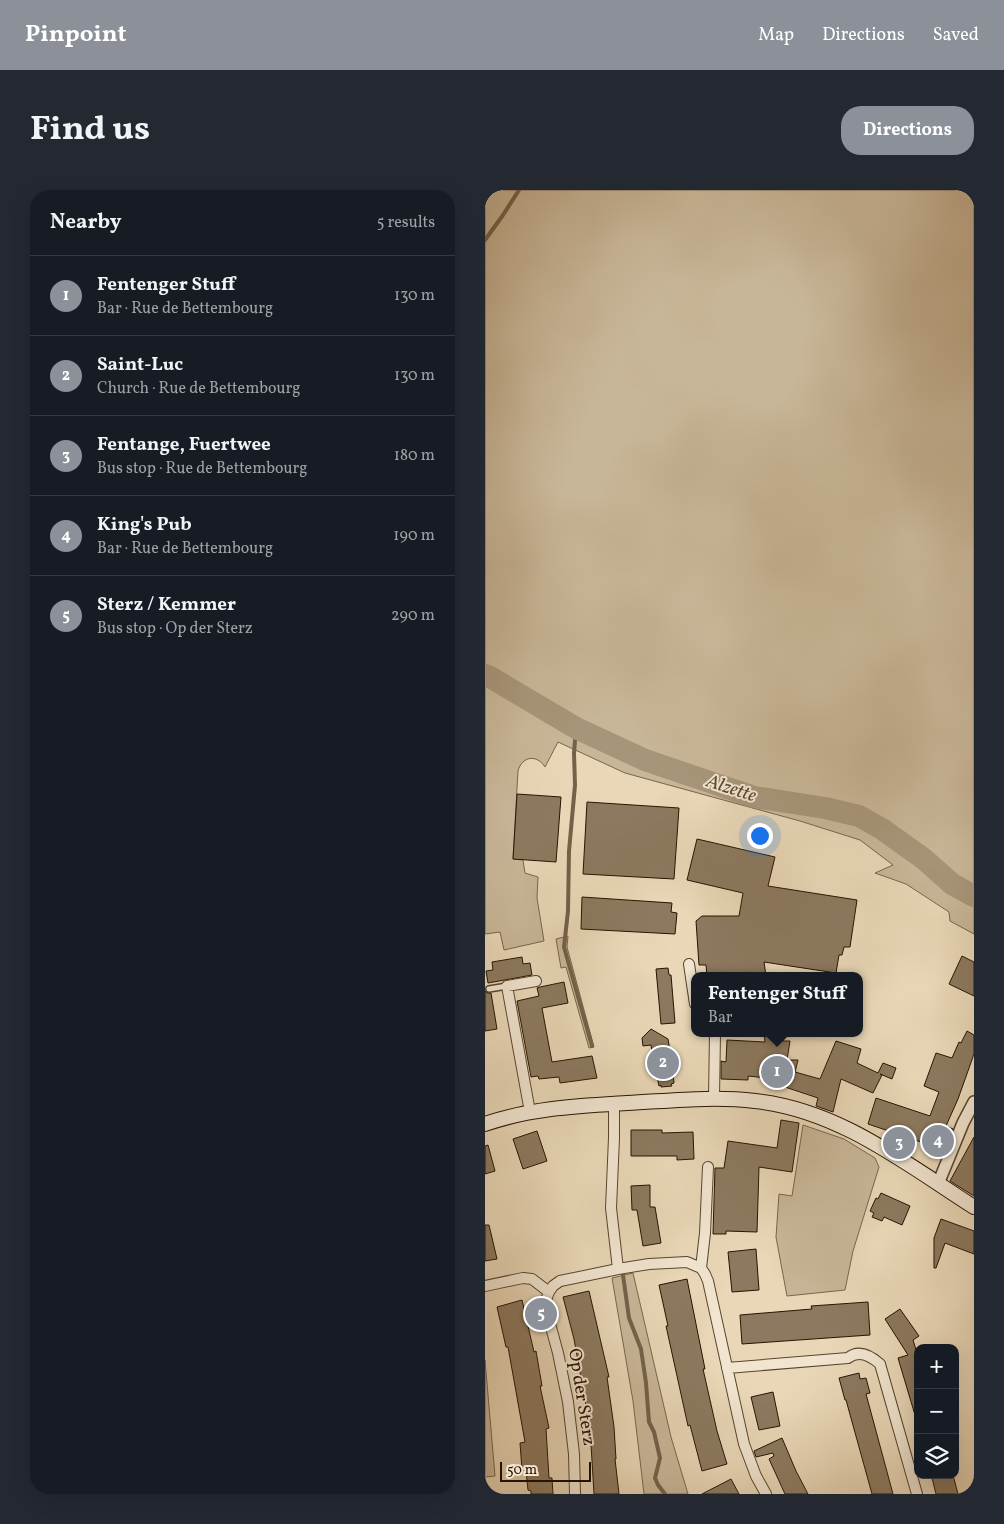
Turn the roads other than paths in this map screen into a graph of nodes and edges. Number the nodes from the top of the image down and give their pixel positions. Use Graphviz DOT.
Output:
graph roads {
  1 [pos="689,964"];
  2 [pos="691,977"];
  3 [pos="536,981"];
  4 [pos="507,986"];
  5 [pos="489,989"];
  6 [pos="715,1037"];
  7 [pos="714,1098"];
  8 [pos="974,1102"];
  9 [pos="614,1104"];
  10 [pos="530,1112"];
  11 [pos="485,1124"];
  12 [pos="708,1168"];
  13 [pos="938,1184"];
  14 [pos="974,1207"];
  15 [pos="618,1268"];
  16 [pos="701,1268"];
  17 [pos="485,1286"];
  18 [pos="549,1292"];
  19 [pos="727,1368"];
  20 [pos="575,1494"];
  21 [pos="766,1494"];
  22 [pos="917,1494"];
  1 -- 2 [label="street"];
  3 -- 4 [label="street"];
  4 -- 5 [label="lane"];
  4 -- 10 [label="street"];
  6 -- 7 [label="street"];
  7 -- 9 [label="main road"];
  7 -- 13 [label="main road"];
  8 -- 13 [label="street"];
  9 -- 10 [label="main road"];
  9 -- 15 [label="street"];
  10 -- 11 [label="main road"];
  12 -- 16 [label="street"];
  13 -- 14 [label="main road"];
  15 -- 16 [label="street"];
  15 -- 18 [label="street"];
  16 -- 19 [label="street"];
  17 -- 18 [label="street"];
  18 -- 20 [label="street, Op der Sterz"];
  19 -- 21 [label="street"];
  19 -- 22 [label="street"];
}
